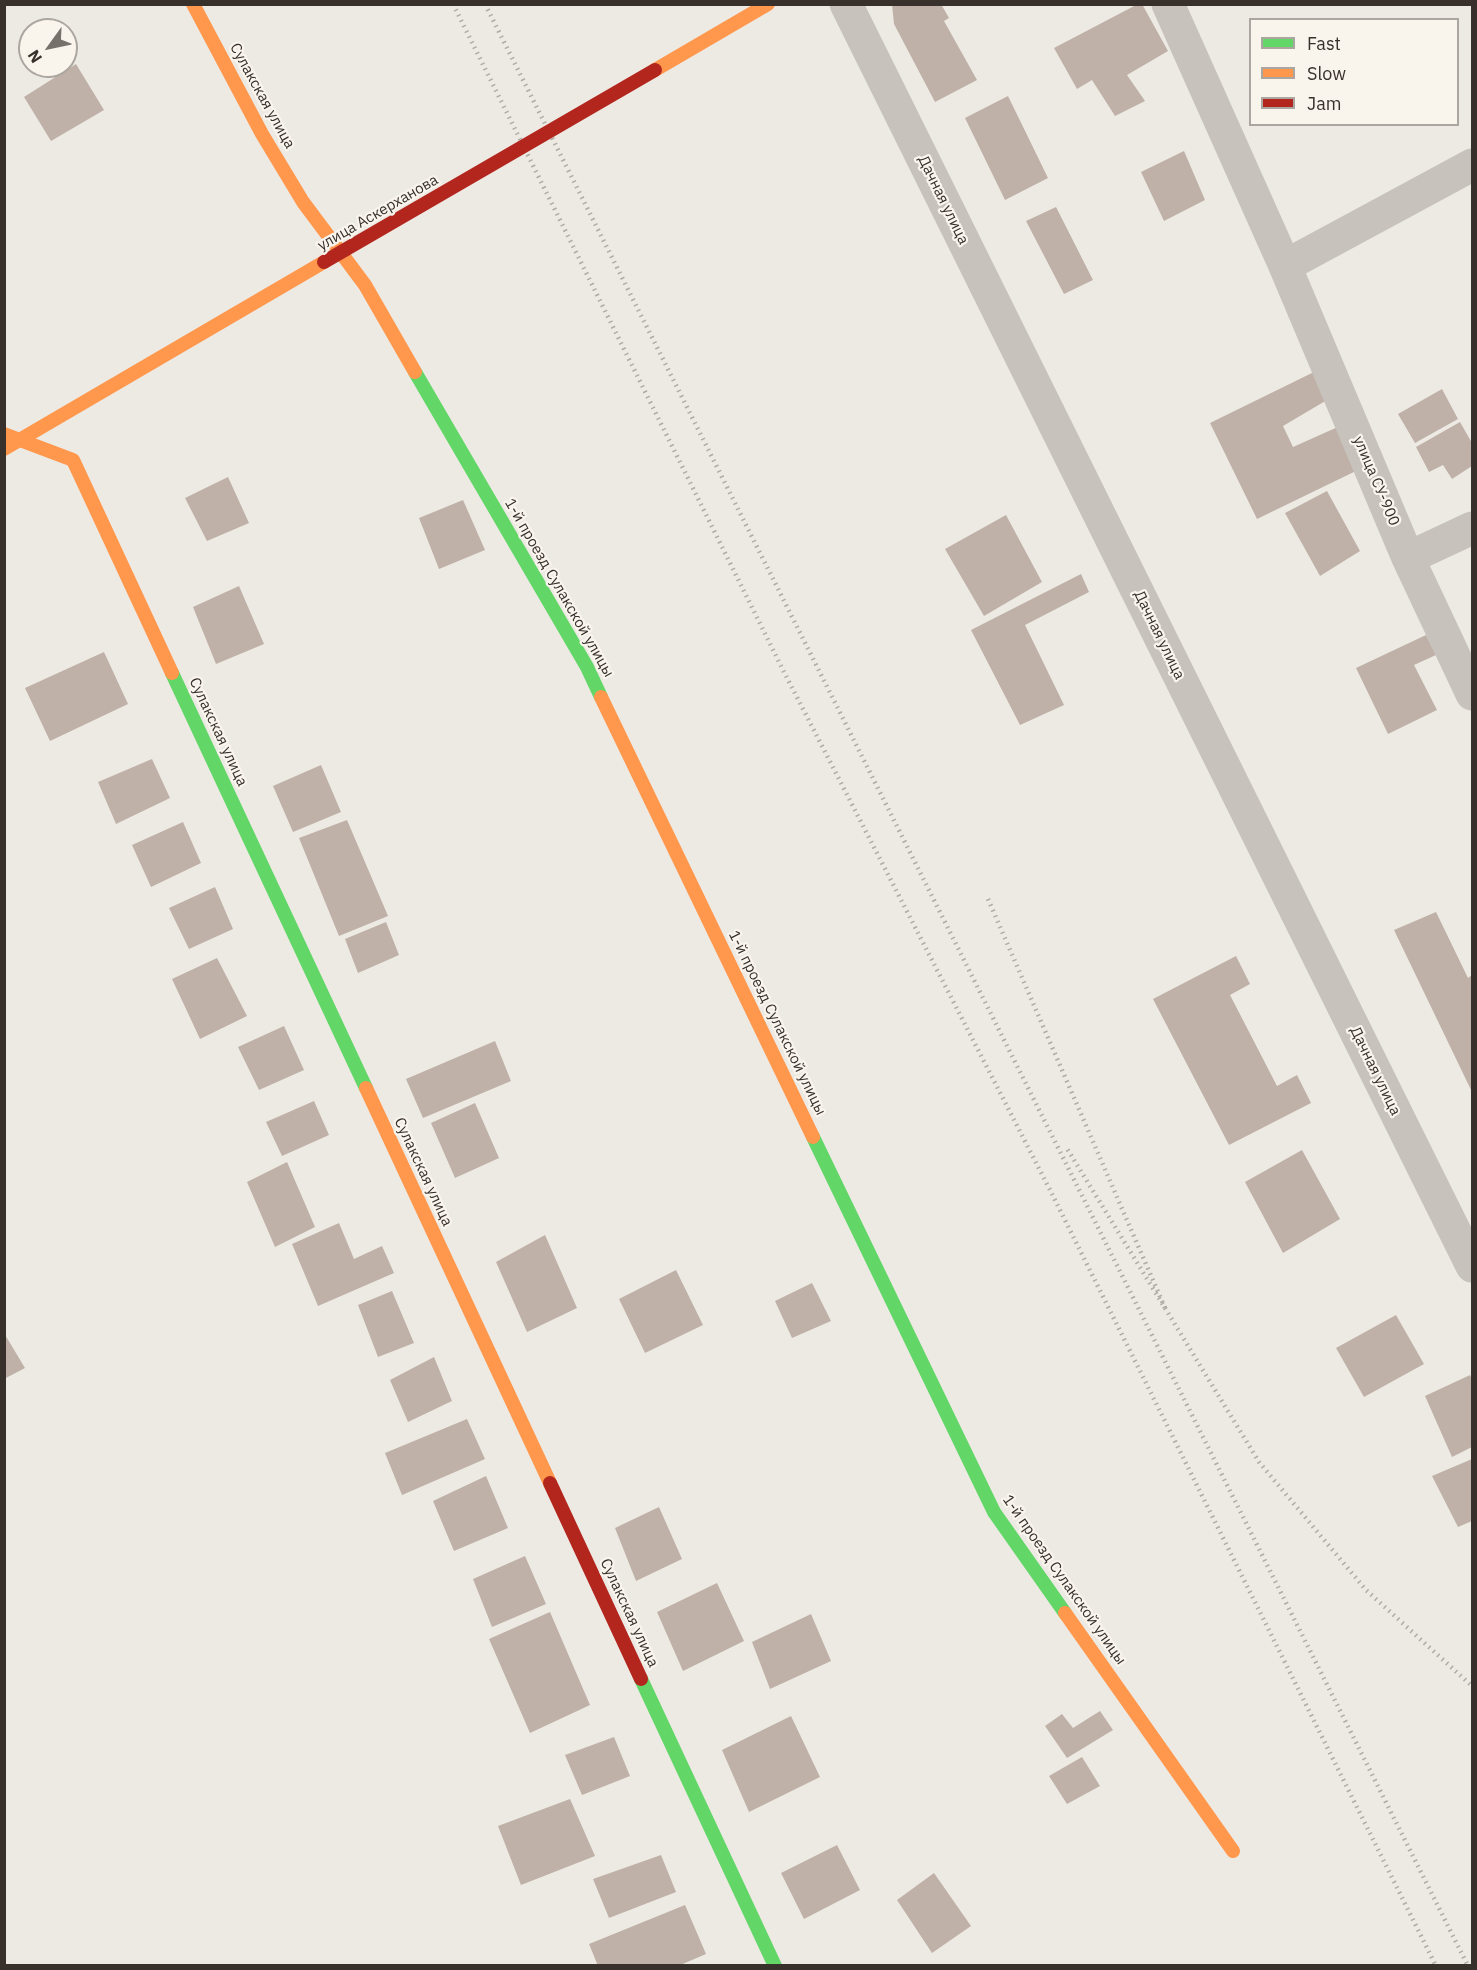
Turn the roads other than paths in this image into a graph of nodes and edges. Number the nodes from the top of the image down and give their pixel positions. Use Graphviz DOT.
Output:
graph roads {
  1 [pos="193,4"];
  2 [pos="768,4"];
  3 [pos="846,4"];
  4 [pos="1168,4"];
  5 [pos="1473,165"];
  6 [pos="303,202"];
  7 [pos="1285,266"];
  8 [pos="4,434"];
  9 [pos="4,449"];
  10 [pos="1473,528"];
  11 [pos="1408,558"];
  12 [pos="1473,694"];
  13 [pos="1473,1266"];
  14 [pos="1233,1851"];
  15 [pos="775,1965"];
  1 -- 6 [label="street, Сулакская улица"];
  2 -- 9 [label="street, улица Аскерханова, bridge"];
  3 -- 13 [label="street, Дачная улица"];
  4 -- 7 [label="street, улица СУ-900"];
  5 -- 7 [label="street"];
  6 -- 14 [label="street, 1-й проезд Сулакской улицы"];
  7 -- 11 [label="street, улица СУ-900"];
  8 -- 15 [label="street, Сулакская улица"];
  10 -- 11 [label="street"];
  11 -- 12 [label="street, улица СУ-900"];
}
